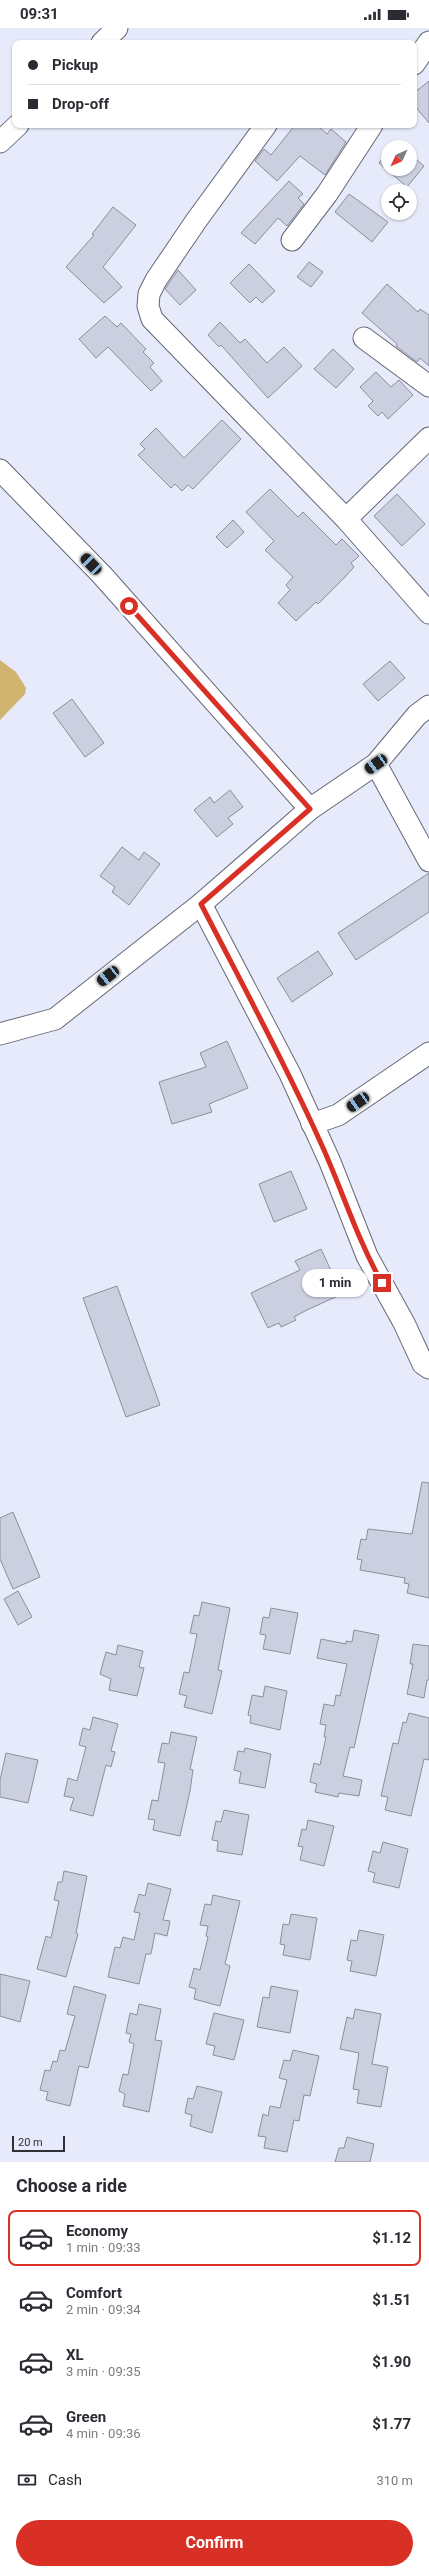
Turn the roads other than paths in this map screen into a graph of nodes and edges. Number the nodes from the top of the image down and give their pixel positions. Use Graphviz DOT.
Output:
graph roads {
  1 [pos="116,28"];
  2 [pos="105,40"];
  3 [pos="429,42"];
  4 [pos="417,60"];
  5 [pos="15,128"];
  6 [pos="264,128"];
  7 [pos="370,128"];
  8 [pos="0,142"];
  9 [pos="292,240"];
  10 [pos="364,338"];
  11 [pos="429,386"];
  12 [pos="429,438"];
  13 [pos="0,470"];
  14 [pos="346,519"];
  15 [pos="429,613"];
  16 [pos="427,711"];
  17 [pos="376,764"];
  18 [pos="310,809"];
  19 [pos="429,861"];
  20 [pos="201,904"];
  21 [pos="0,1034"];
  22 [pos="429,1053"];
  23 [pos="312,1124"];
  24 [pos="429,1368"];
  1 -- 2 [label="street"];
  3 -- 4 [label="street"];
  5 -- 8 [label="street"];
  6 -- 14 [label="street"];
  7 -- 9 [label="street"];
  10 -- 11 [label="street"];
  12 -- 14 [label="street"];
  13 -- 18 [label="street"];
  14 -- 15 [label="street"];
  16 -- 17 [label="street"];
  17 -- 18 [label="street"];
  17 -- 19 [label="street"];
  18 -- 20 [label="street"];
  20 -- 21 [label="street"];
  20 -- 23 [label="street"];
  22 -- 23 [label="street"];
  23 -- 24 [label="street"];
}
